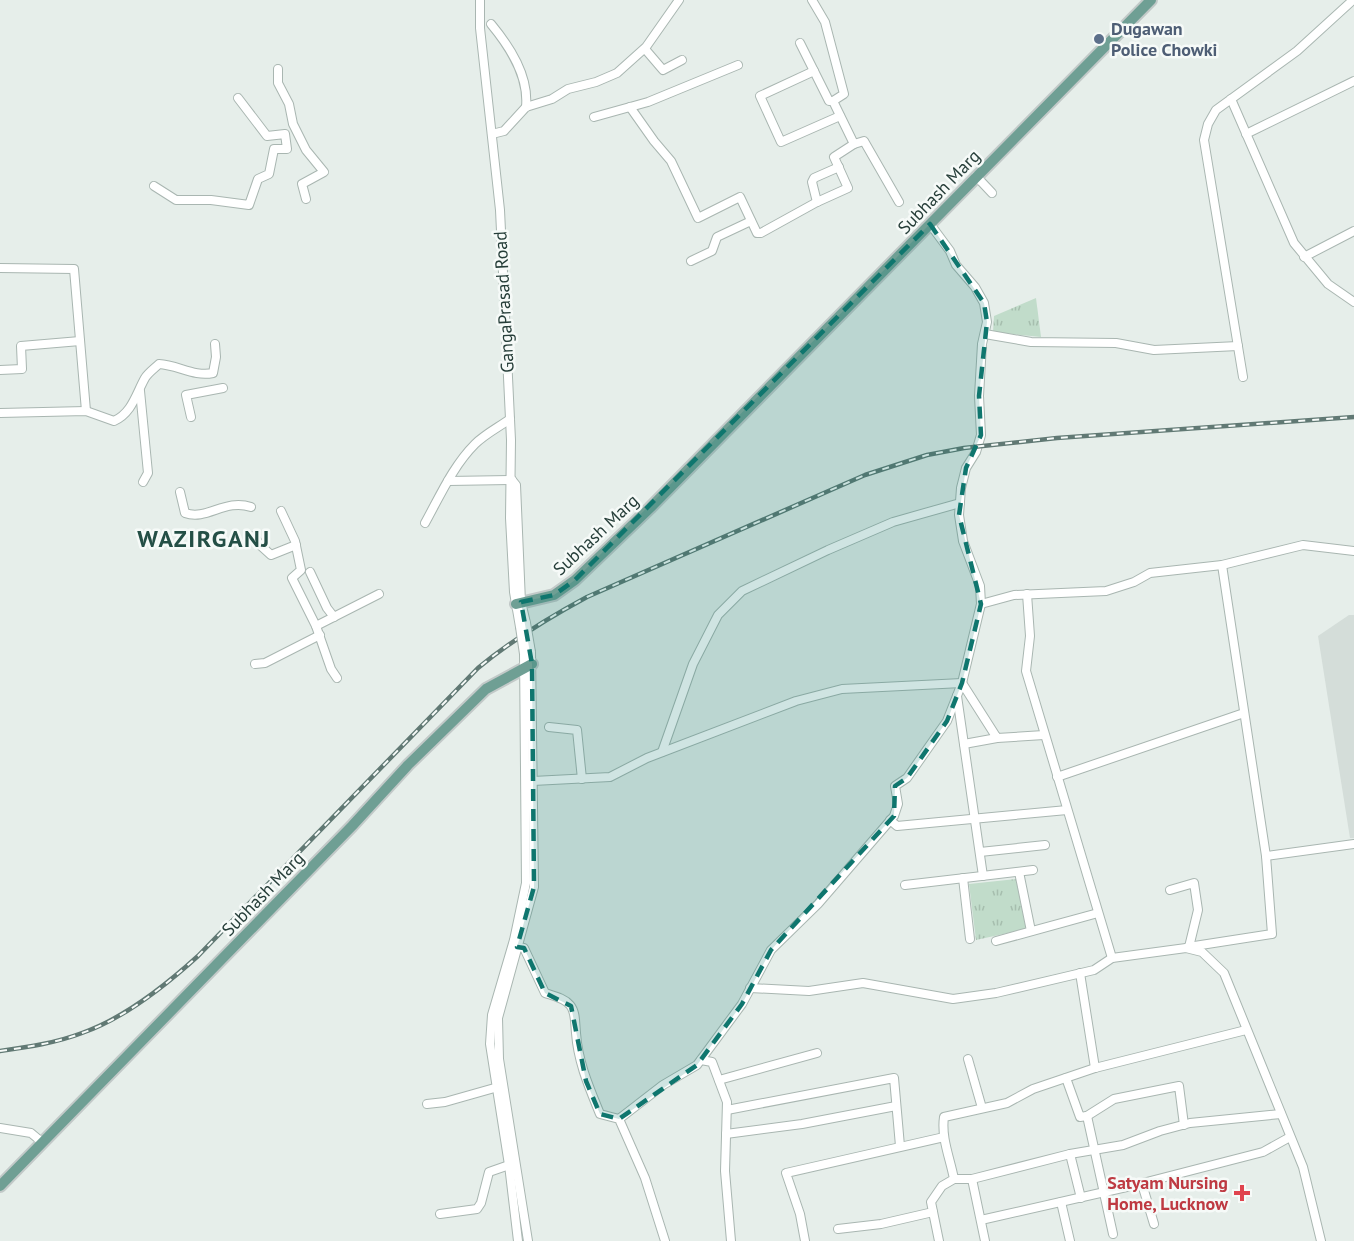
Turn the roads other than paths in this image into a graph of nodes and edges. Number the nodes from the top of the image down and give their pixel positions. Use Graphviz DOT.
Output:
graph roads {
  1 [pos="480,0"];
  2 [pos="679,0"];
  3 [pos="812,0"];
  4 [pos="1151,0"];
  5 [pos="1353,0"];
  6 [pos="491,24"];
  7 [pos="800,43"];
  8 [pos="645,49"];
  9 [pos="682,60"];
  10 [pos="738,65"];
  11 [pos="278,69"];
  12 [pos="814,71"];
  13 [pos="1354,81"];
  14 [pos="238,98"];
  15 [pos="1231,99"];
  16 [pos="833,101"];
  17 [pos="526,107"];
  18 [pos="630,107"];
  19 [pos="840,116"];
  20 [pos="594,117"];
  21 [pos="296,130"];
  22 [pos="285,134"];
  23 [pos="492,134"];
  24 [pos="1246,134"];
  25 [pos="854,144"];
  26 [pos="839,168"];
  27 [pos="976,176"];
  28 [pos="154,186"];
  29 [pos="992,193"];
  30 [pos="306,199"];
  31 [pos="817,202"];
  32 [pos="899,202"];
  33 [pos="751,221"];
  34 [pos="930,224"];
  35 [pos="1354,231"];
  36 [pos="1304,257"];
  37 [pos="691,261"];
  38 [pos="0,268"];
  39 [pos="1354,302"];
  40 [pos="985,334"];
  41 [pos="80,341"];
  42 [pos="215,344"];
  43 [pos="1238,346"];
  44 [pos="0,370"];
  45 [pos="201,376"];
  46 [pos="1243,377"];
  47 [pos="223,388"];
  48 [pos="141,391"];
  49 [pos="200,393"];
  50 [pos="86,411"];
  51 [pos="0,413"];
  52 [pos="191,417"];
  53 [pos="510,419"];
  54 [pos="512,480"];
  55 [pos="448,481"];
  56 [pos="142,483"];
  57 [pos="180,492"];
  58 [pos="960,503"];
  59 [pos="251,507"];
  60 [pos="282,511"];
  61 [pos="426,523"];
  62 [pos="254,536"];
  63 [pos="296,544"];
  64 [pos="1354,551"];
  65 [pos="1222,565"];
  66 [pos="310,572"];
  67 [pos="379,594"];
  68 [pos="1027,594"];
  69 [pos="518,603"];
  70 [pos="981,604"];
  71 [pos="334,617"];
  72 [pos="316,626"];
  73 [pos="320,635"];
  74 [pos="255,664"];
  75 [pos="528,666"];
  76 [pos="337,678"];
  77 [pos="962,683"];
  78 [pos="957,696"];
  79 [pos="1244,713"];
  80 [pos="549,727"];
  81 [pos="1044,735"];
  82 [pos="997,738"];
  83 [pos="964,744"];
  84 [pos="662,752"];
  85 [pos="1057,777"];
  86 [pos="582,778"];
  87 [pos="533,781"];
  88 [pos="1067,810"];
  89 [pos="975,819"];
  90 [pos="890,820"];
  91 [pos="1354,844"];
  92 [pos="1045,845"];
  93 [pos="980,852"];
  94 [pos="1266,856"];
  95 [pos="1034,870"];
  96 [pos="1019,872"];
  97 [pos="983,876"];
  98 [pos="963,878"];
  99 [pos="905,885"];
  100 [pos="1170,890"];
  101 [pos="1098,913"];
  102 [pos="1031,931"];
  103 [pos="970,939"];
  104 [pos="996,941"];
  105 [pos="517,947"];
  106 [pos="1187,947"];
  107 [pos="1112,958"];
  108 [pos="1080,973"];
  109 [pos="750,988"];
  110 [pos="1246,1030"];
  111 [pos="817,1053"];
  112 [pos="968,1059"];
  113 [pos="701,1060"];
  114 [pos="1095,1068"];
  115 [pos="1066,1078"];
  116 [pos="719,1080"];
  117 [pos="498,1087"];
  118 [pos="427,1104"];
  119 [pos="896,1106"];
  120 [pos="981,1108"];
  121 [pos="727,1110"];
  122 [pos="1281,1114"];
  123 [pos="1087,1116"];
  124 [pos="619,1119"];
  125 [pos="1184,1125"];
  126 [pos="0,1128"];
  127 [pos="726,1134"];
  128 [pos="944,1137"];
  129 [pos="1290,1137"];
  130 [pos="43,1143"];
  131 [pos="900,1146"];
  132 [pos="1094,1149"];
  133 [pos="1070,1154"];
  134 [pos="509,1165"];
  135 [pos="954,1179"];
  136 [pos="972,1179"];
  137 [pos="1142,1184"];
  138 [pos="0,1186"];
  139 [pos="1103,1193"];
  140 [pos="1081,1198"];
  141 [pos="1061,1202"];
  142 [pos="933,1212"];
  143 [pos="440,1214"];
  144 [pos="981,1220"];
  145 [pos="1154,1224"];
  146 [pos="838,1229"];
  147 [pos="1113,1234"];
  148 [pos="518,1241"];
  149 [pos="528,1241"];
  150 [pos="665,1241"];
  151 [pos="731,1241"];
  152 [pos="805,1241"];
  153 [pos="939,1241"];
  154 [pos="985,1241"];
  155 [pos="1070,1241"];
  156 [pos="1321,1241"];
  1 -- 23 [label="street, GangaPrasad Road"];
  2 -- 8 [label="street"];
  3 -- 16 [label="street"];
  4 -- 27 [label="main road, Subhash Marg"];
  5 -- 15 [label="street"];
  6 -- 17 [label="street"];
  7 -- 12 [label="street"];
  8 -- 9 [label="street"];
  8 -- 17 [label="street"];
  10 -- 18 [label="street"];
  11 -- 21 [label="street"];
  12 -- 16 [label="street"];
  12 -- 19 [label="street"];
  13 -- 24 [label="street"];
  14 -- 22 [label="street"];
  15 -- 24 [label="street"];
  15 -- 43 [label="street"];
  16 -- 19 [label="street"];
  17 -- 23 [label="street"];
  18 -- 20 [label="street"];
  18 -- 33 [label="street"];
  19 -- 25 [label="street"];
  21 -- 22 [label="street"];
  21 -- 30 [label="street"];
  22 -- 28 [label="street"];
  23 -- 53 [label="street, GangaPrasad Road"];
  24 -- 36 [label="street"];
  25 -- 26 [label="street"];
  25 -- 32 [label="street"];
  26 -- 31 [label="street"];
  26 -- 31 [label="street"];
  27 -- 29 [label="street"];
  27 -- 34 [label="main road, Subhash Marg"];
  31 -- 33 [label="street"];
  33 -- 37 [label="street"];
  34 -- 40 [label="street"];
  34 -- 69 [label="main road, Subhash Marg"];
  35 -- 36 [label="street"];
  36 -- 39 [label="street"];
  38 -- 41 [label="street"];
  40 -- 43 [label="street"];
  40 -- 58 [label="street"];
  41 -- 44 [label="street"];
  41 -- 50 [label="street"];
  42 -- 45 [label="street"];
  43 -- 46 [label="street"];
  45 -- 48 [label="street"];
  45 -- 49 [label="street"];
  47 -- 49 [label="street"];
  48 -- 50 [label="street"];
  48 -- 56 [label="street"];
  49 -- 52 [label="street"];
  50 -- 51 [label="street"];
  53 -- 54 [label="street, GangaPrasad Road"];
  53 -- 55 [label="street"];
  54 -- 55 [label="street"];
  54 -- 69 [label="street, GangaPrasad Road"];
  55 -- 61 [label="street"];
  57 -- 59 [label="street"];
  58 -- 70 [label="street"];
  58 -- 84 [label="street"];
  60 -- 63 [label="street"];
  62 -- 63 [label="street"];
  63 -- 72 [label="street"];
  64 -- 65 [label="street"];
  65 -- 68 [label="street"];
  65 -- 79 [label="street"];
  66 -- 71 [label="street"];
  67 -- 71 [label="street"];
  68 -- 70 [label="street"];
  68 -- 81 [label="street"];
  69 -- 75 [label="street, bridge"];
  70 -- 77 [label="street"];
  71 -- 72 [label="street"];
  72 -- 73 [label="street"];
  73 -- 74 [label="street"];
  73 -- 76 [label="street"];
  75 -- 87 [label="street"];
  75 -- 117 [label="street"];
  75 -- 130 [label="main road, Subhash Marg"];
  77 -- 78 [label="street"];
  77 -- 82 [label="street"];
  77 -- 84 [label="street"];
  78 -- 83 [label="street"];
  78 -- 90 [label="street"];
  79 -- 85 [label="street"];
  79 -- 94 [label="street"];
  80 -- 86 [label="street"];
  81 -- 82 [label="street"];
  81 -- 85 [label="street"];
  82 -- 83 [label="street"];
  83 -- 89 [label="street"];
  84 -- 86 [label="street"];
  85 -- 88 [label="street"];
  86 -- 87 [label="street"];
  87 -- 105 [label="street"];
  88 -- 89 [label="street"];
  88 -- 101 [label="street"];
  89 -- 90 [label="street"];
  89 -- 93 [label="street"];
  90 -- 109 [label="street"];
  91 -- 94 [label="street"];
  92 -- 93 [label="street"];
  93 -- 97 [label="street"];
  94 -- 106 [label="street"];
  95 -- 96 [label="street"];
  96 -- 97 [label="street"];
  96 -- 102 [label="street"];
  97 -- 98 [label="street"];
  98 -- 99 [label="street"];
  98 -- 103 [label="street"];
  100 -- 106 [label="street"];
  101 -- 102 [label="street"];
  101 -- 107 [label="street"];
  102 -- 104 [label="street"];
  105 -- 124 [label="street"];
  105 -- 149 [label="street"];
  106 -- 107 [label="street"];
  106 -- 110 [label="street"];
  107 -- 108 [label="street"];
  108 -- 109 [label="street"];
  108 -- 114 [label="street"];
  109 -- 113 [label="street"];
  110 -- 114 [label="street"];
  110 -- 122 [label="street"];
  111 -- 116 [label="street"];
  112 -- 120 [label="street"];
  113 -- 116 [label="street"];
  113 -- 124 [label="street"];
  114 -- 115 [label="street"];
  115 -- 120 [label="street"];
  115 -- 123 [label="street"];
  116 -- 121 [label="street"];
  117 -- 118 [label="street"];
  117 -- 134 [label="street"];
  119 -- 121 [label="street"];
  119 -- 127 [label="street"];
  119 -- 131 [label="street"];
  120 -- 128 [label="street"];
  121 -- 127 [label="street"];
  122 -- 125 [label="street"];
  122 -- 129 [label="street"];
  123 -- 125 [label="street"];
  123 -- 132 [label="street"];
  124 -- 150 [label="street"];
  125 -- 132 [label="street"];
  126 -- 130 [label="street"];
  127 -- 151 [label="street"];
  128 -- 131 [label="street"];
  128 -- 135 [label="street"];
  129 -- 137 [label="street"];
  129 -- 156 [label="street"];
  130 -- 138 [label="main road, Subhash Marg"];
  131 -- 152 [label="street"];
  132 -- 133 [label="street"];
  132 -- 139 [label="street"];
  133 -- 136 [label="street"];
  133 -- 140 [label="street"];
  134 -- 143 [label="street"];
  134 -- 148 [label="street"];
  135 -- 136 [label="street"];
  135 -- 142 [label="street"];
  136 -- 144 [label="street"];
  137 -- 139 [label="street"];
  137 -- 145 [label="street"];
  139 -- 140 [label="street"];
  139 -- 147 [label="street"];
  140 -- 141 [label="street"];
  141 -- 144 [label="street"];
  141 -- 155 [label="street"];
  142 -- 146 [label="street"];
  142 -- 153 [label="street"];
  144 -- 154 [label="street"];
}
